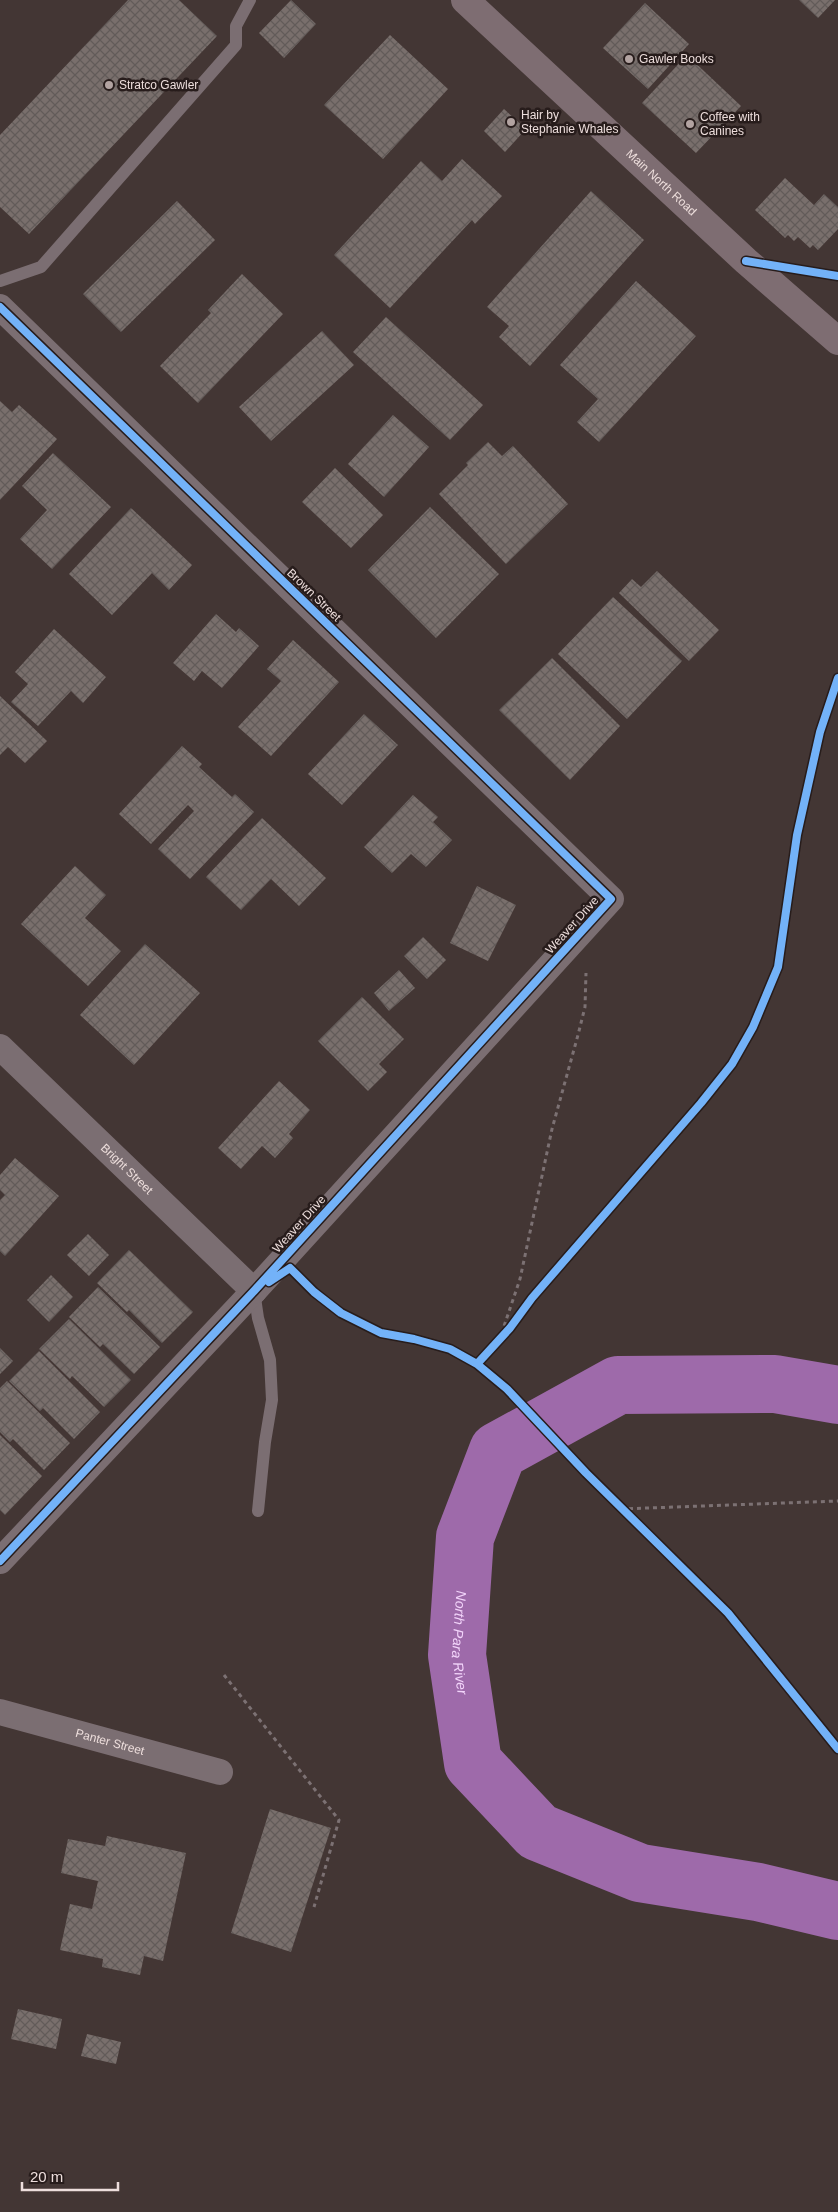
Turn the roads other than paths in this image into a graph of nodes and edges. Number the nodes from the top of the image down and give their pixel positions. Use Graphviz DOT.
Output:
graph roads {
  1 [pos="250,0"];
  2 [pos="465,0"];
  3 [pos="0,281"];
  4 [pos="0,307"];
  5 [pos="832,336"];
  6 [pos="612,899"];
  7 [pos="0,1047"];
  8 [pos="254,1291"];
  9 [pos="258,1511"];
  10 [pos="0,1561"];
  11 [pos="0,1712"];
  12 [pos="220,1772"];
  1 -- 3 [label="lane"];
  2 -- 5 [label="main road, Main North Road"];
  4 -- 6 [label="street, Brown Street"];
  6 -- 8 [label="street, Weaver Drive"];
  7 -- 8 [label="street, Bright Street"];
  8 -- 9 [label="lane"];
  8 -- 10 [label="street, Weaver Drive"];
  11 -- 12 [label="street, Panter Street"];
}
